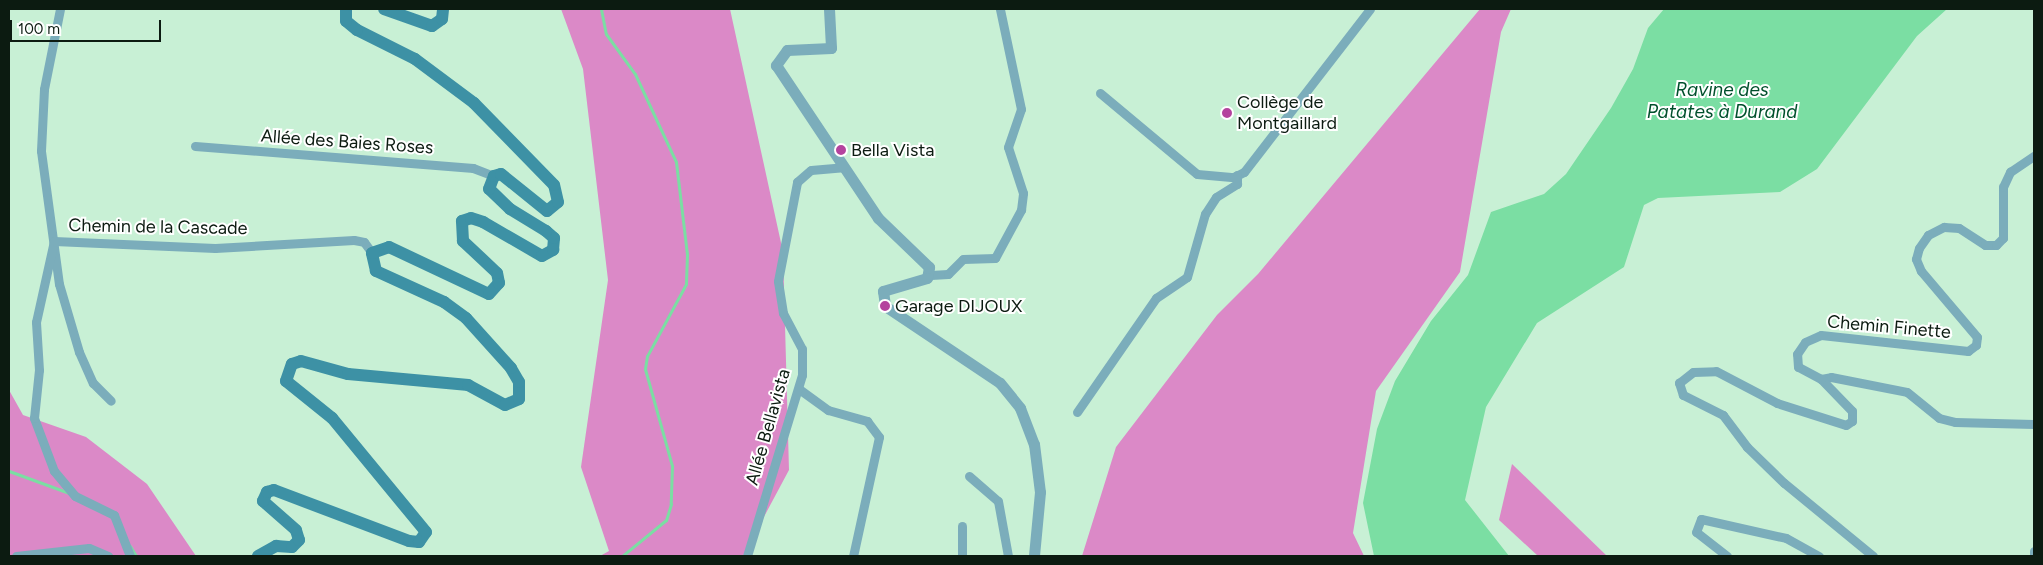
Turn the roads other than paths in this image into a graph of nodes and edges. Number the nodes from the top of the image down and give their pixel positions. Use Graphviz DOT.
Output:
graph roads {
  1 [pos="60,9"];
  2 [pos="346,9"];
  3 [pos="384,9"];
  4 [pos="443,9"];
  5 [pos="830,9"];
  6 [pos="1000,9"];
  7 [pos="1370,9"];
  8 [pos="1100,93"];
  9 [pos="195,146"];
  10 [pos="2034,156"];
  11 [pos="842,167"];
  12 [pos="1237,175"];
  13 [pos="494,176"];
  14 [pos="54,241"];
  15 [pos="372,252"];
  16 [pos="931,275"];
  17 [pos="1821,379"];
  18 [pos="799,389"];
  19 [pos="111,401"];
  20 [pos="1077,412"];
  21 [pos="2034,424"];
  22 [pos="969,476"];
  23 [pos="962,526"];
  24 [pos="2034,551"];
  25 [pos="16,556"];
  26 [pos="108,556"];
  27 [pos="130,556"];
  28 [pos="258,556"];
  29 [pos="746,556"];
  30 [pos="853,556"];
  31 [pos="962,556"];
  32 [pos="1008,556"];
  33 [pos="1034,556"];
  34 [pos="1727,556"];
  35 [pos="1819,556"];
  36 [pos="1873,556"];
  37 [pos="2034,556"];
  1 -- 14 [label="street"];
  2 -- 13 [label="main road"];
  3 -- 4 [label="main road"];
  5 -- 11 [label="street"];
  6 -- 16 [label="street"];
  7 -- 12 [label="street"];
  8 -- 12 [label="street"];
  9 -- 13 [label="street, Allée des Baies Roses"];
  10 -- 17 [label="street, Chemin Finette"];
  11 -- 16 [label="street"];
  11 -- 18 [label="street, Allée Bellavista"];
  12 -- 20 [label="street"];
  13 -- 15 [label="main road"];
  14 -- 15 [label="street, Chemin de la Cascade"];
  14 -- 19 [label="street"];
  14 -- 27 [label="street, Chemin de la Cascade"];
  15 -- 28 [label="main road"];
  16 -- 33 [label="street"];
  17 -- 21 [label="street"];
  17 -- 36 [label="street, Chemin Finette"];
  18 -- 29 [label="street, Allée Bellavista"];
  18 -- 30 [label="street"];
  22 -- 32 [label="street"];
  23 -- 31 [label="street"];
  24 -- 37 [label="street"];
  25 -- 26 [label="street"];
  34 -- 35 [label="street"];
}
